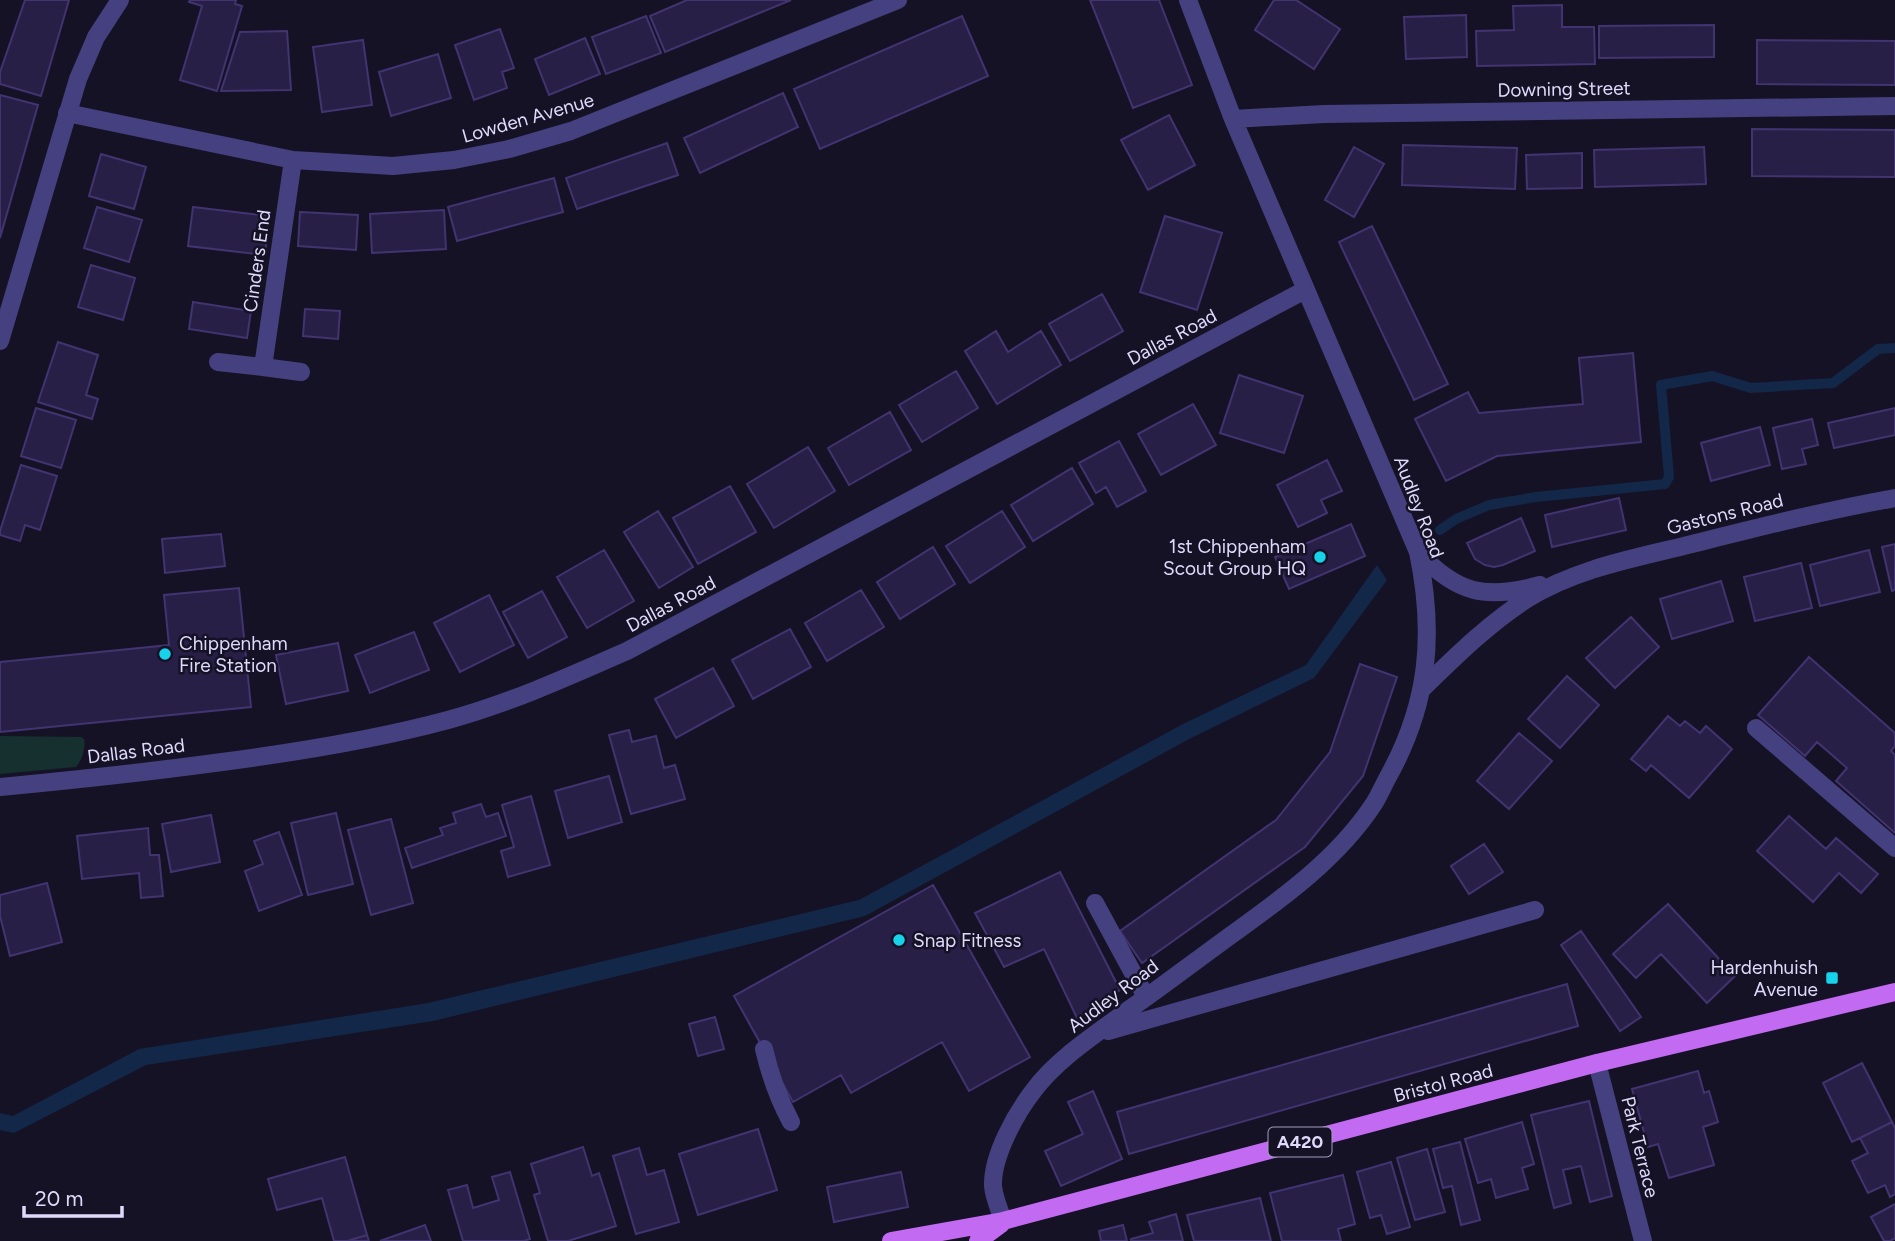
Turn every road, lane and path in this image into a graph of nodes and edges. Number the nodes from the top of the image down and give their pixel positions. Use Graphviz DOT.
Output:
graph roads {
  1 [pos="120,0"];
  2 [pos="898,0"];
  3 [pos="1188,0"];
  4 [pos="1895,106"];
  5 [pos="67,113"];
  6 [pos="1233,120"];
  7 [pos="293,160"];
  8 [pos="1305,290"];
  9 [pos="0,341"];
  10 [pos="218,362"];
  11 [pos="263,367"];
  12 [pos="301,372"];
  13 [pos="1895,498"];
  14 [pos="1418,552"];
  15 [pos="1567,578"];
  16 [pos="1422,689"];
  17 [pos="1756,728"];
  18 [pos="0,787"];
  19 [pos="1895,848"];
  20 [pos="1095,903"];
  21 [pos="1535,910"];
  22 [pos="1895,992"];
  23 [pos="1146,997"];
  24 [pos="1094,1035"];
  25 [pos="764,1049"];
  26 [pos="1597,1063"];
  27 [pos="791,1122"];
  28 [pos="1003,1222"];
  29 [pos="891,1241"];
  30 [pos="978,1241"];
  31 [pos="1643,1241"];
  1 -- 5 [label="street"];
  2 -- 7 [label="street, Lowden Avenue"];
  3 -- 6 [label="street, Audley Road"];
  4 -- 6 [label="street, Downing Street"];
  5 -- 7 [label="street, Lowden Avenue"];
  5 -- 9 [label="street"];
  6 -- 8 [label="street, Audley Road"];
  7 -- 11 [label="street, Cinders End"];
  8 -- 14 [label="street, Audley Road"];
  8 -- 18 [label="street, Dallas Road"];
  10 -- 11 [label="street"];
  11 -- 12 [label="street"];
  13 -- 15 [label="street, Gastons Road"];
  14 -- 15 [label="street, Gastons Road"];
  14 -- 16 [label="street, Audley Road"];
  15 -- 16 [label="street, Gastons Road"];
  16 -- 23 [label="street, Audley Road"];
  17 -- 19 [label="street"];
  20 -- 23 [label="street"];
  21 -- 24 [label="street"];
  22 -- 26 [label="main road, Bristol Road / A420"];
  23 -- 24 [label="street, Audley Road"];
  24 -- 28 [label="street, Audley Road"];
  25 -- 27 [label="street"];
  26 -- 28 [label="main road, Bristol Road / A420"];
  26 -- 31 [label="street, Park Terrace"];
  28 -- 29 [label="main road, A420"];
  28 -- 30 [label="main road, A420"];
}
